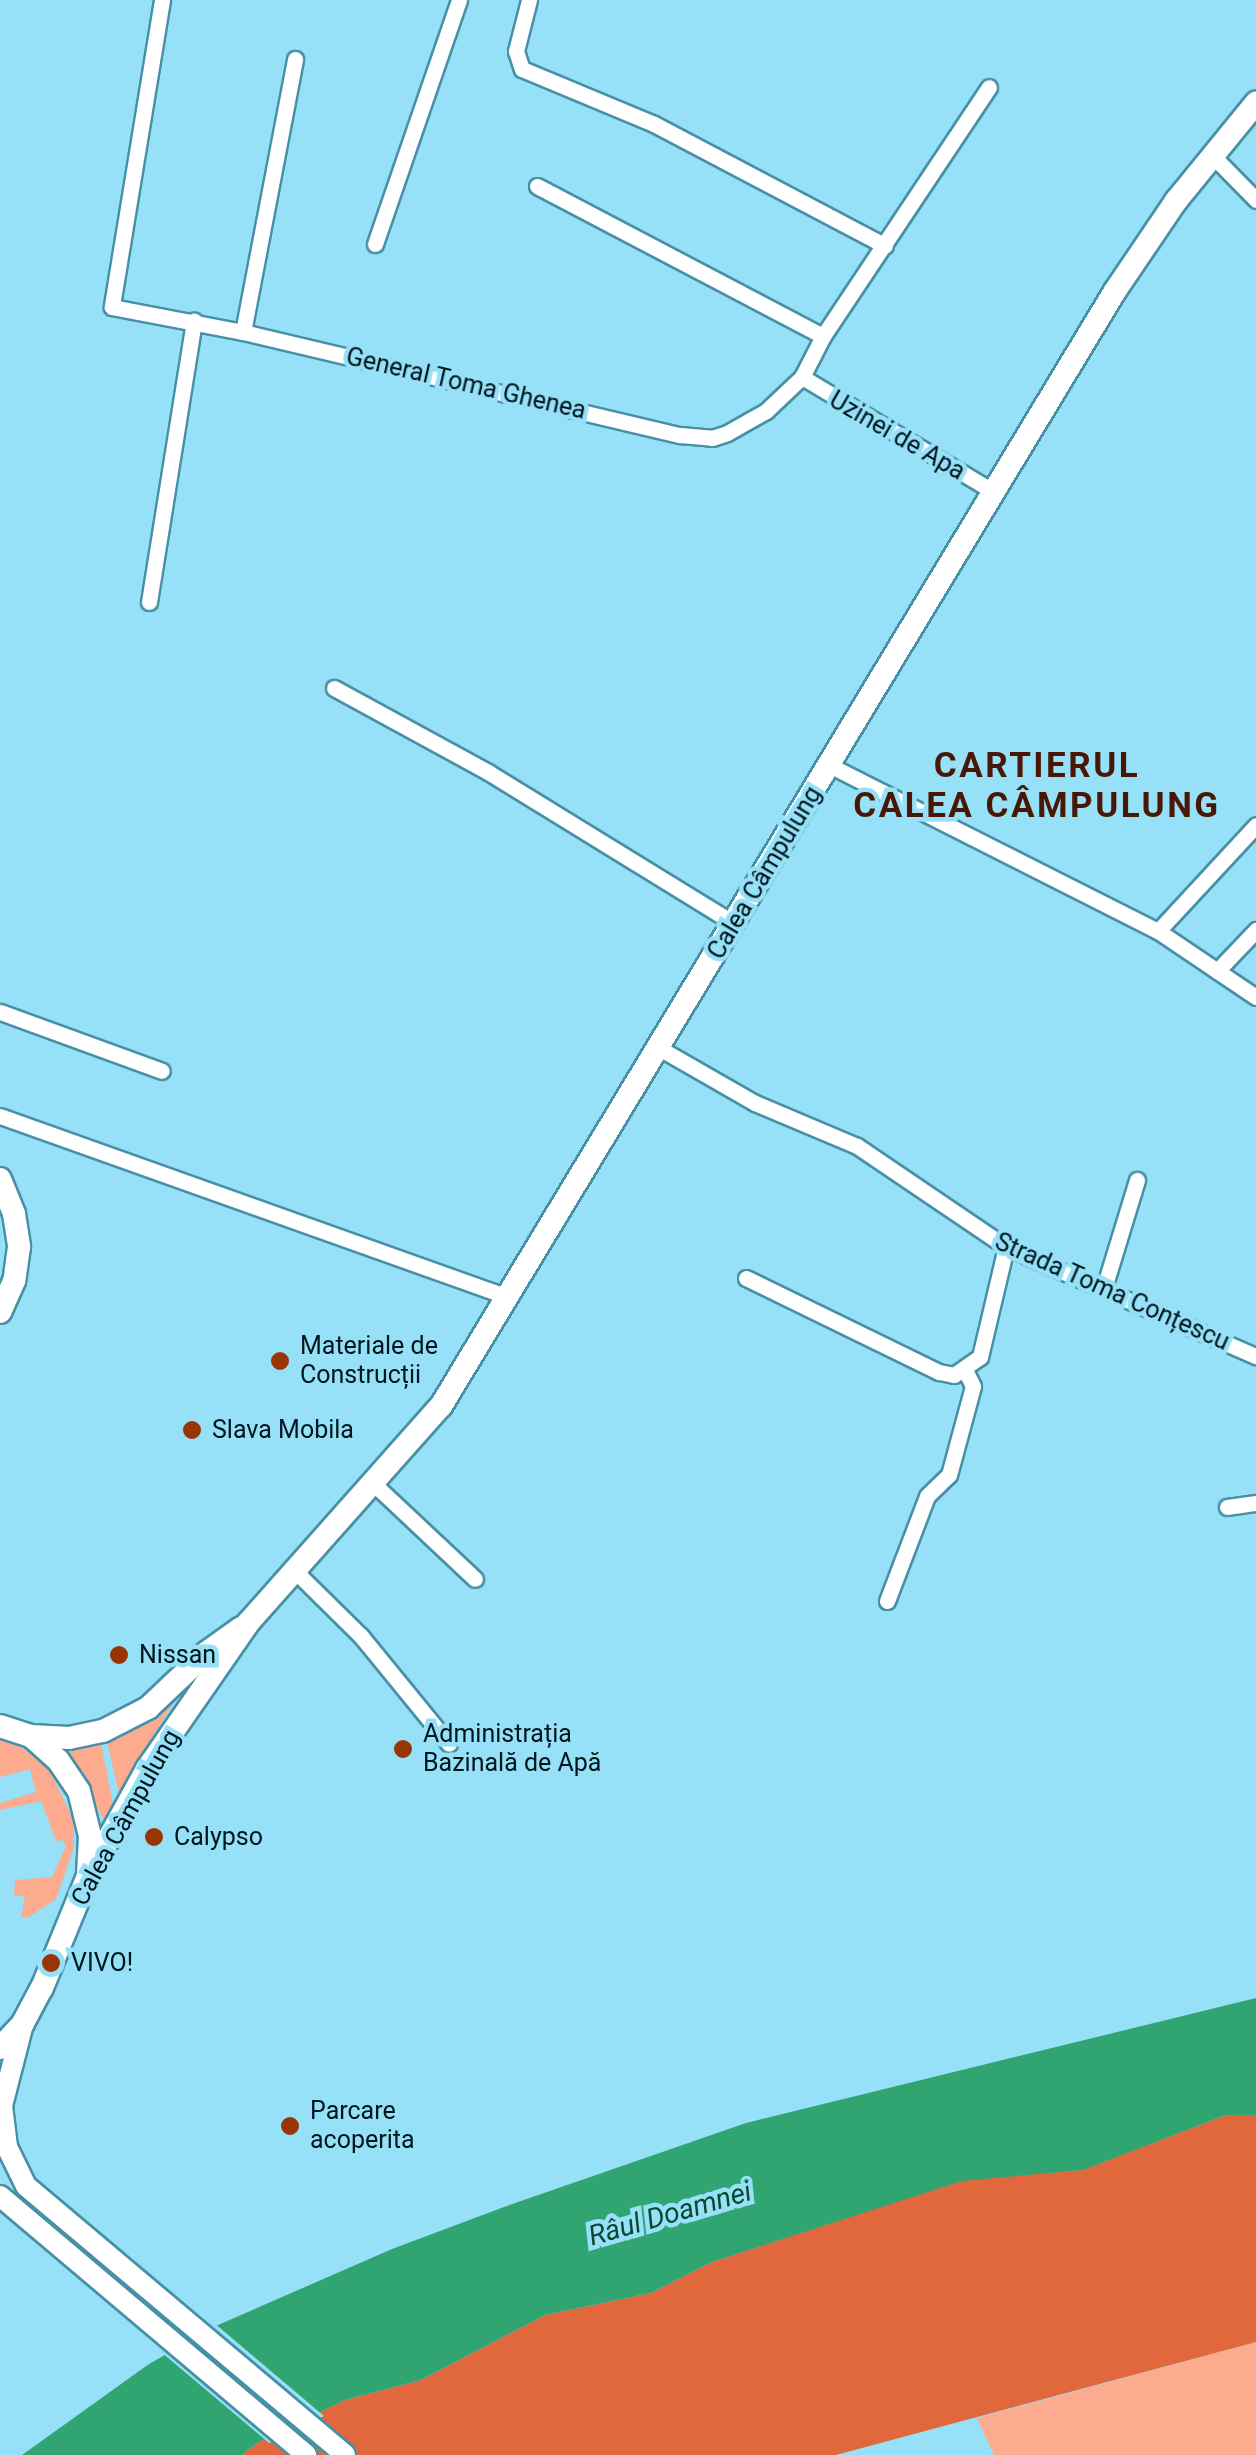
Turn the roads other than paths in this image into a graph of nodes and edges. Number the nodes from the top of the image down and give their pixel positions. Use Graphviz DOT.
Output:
graph roads {
  1 [pos="162,0"];
  2 [pos="459,0"];
  3 [pos="528,0"];
  4 [pos="296,59"];
  5 [pos="989,87"];
  6 [pos="1256,102"];
  7 [pos="1212,155"];
  8 [pos="537,186"];
  9 [pos="1256,200"];
  10 [pos="375,244"];
  11 [pos="885,246"];
  12 [pos="194,321"];
  13 [pos="243,332"];
  14 [pos="823,336"];
  15 [pos="802,378"];
  16 [pos="994,492"];
  17 [pos="148,602"];
  18 [pos="334,688"];
  19 [pos="829,764"];
  20 [pos="1256,825"];
  21 [pos="734,924"];
  22 [pos="1256,930"];
  23 [pos="1158,931"];
  24 [pos="1218,971"];
  25 [pos="1256,997"];
  26 [pos="0,1012"];
  27 [pos="658,1048"];
  28 [pos="162,1071"];
  29 [pos="0,1116"];
  30 [pos="0,1179"];
  31 [pos="1137,1180"];
  32 [pos="0,1228"];
  33 [pos="1006,1248"];
  34 [pos="0,1277"];
  35 [pos="746,1278"];
  36 [pos="1104,1288"];
  37 [pos="508,1297"];
  38 [pos="0,1312"];
  39 [pos="1256,1356"];
  40 [pos="965,1370"];
  41 [pos="376,1485"];
  42 [pos="1256,1503"];
  43 [pos="1227,1507"];
  44 [pos="295,1571"];
  45 [pos="475,1579"];
  46 [pos="887,1601"];
  47 [pos="248,1624"];
  48 [pos="0,1726"];
  49 [pos="31,1736"];
  50 [pos="449,1744"];
  51 [pos="88,1876"];
  52 [pos="24,2023"];
  53 [pos="0,2048"];
  54 [pos="0,2196"];
  55 [pos="306,2455"];
  56 [pos="345,2455"];
  1 -- 12 [label="street, General Toma Ghenea"];
  2 -- 10 [label="street"];
  3 -- 11 [label="street"];
  4 -- 13 [label="street"];
  5 -- 11 [label="street"];
  6 -- 7 [label="highway, Calea Câmpulung"];
  7 -- 9 [label="street"];
  7 -- 16 [label="highway, Calea Câmpulung"];
  8 -- 14 [label="street"];
  11 -- 14 [label="street"];
  12 -- 13 [label="street, General Toma Ghenea"];
  12 -- 17 [label="street"];
  13 -- 15 [label="street, General Toma Ghenea"];
  14 -- 15 [label="street"];
  15 -- 16 [label="street, Uzinei de Apa"];
  16 -- 19 [label="highway, Calea Câmpulung"];
  18 -- 21 [label="street"];
  19 -- 21 [label="highway, Calea Câmpulung"];
  19 -- 23 [label="street"];
  20 -- 23 [label="street"];
  21 -- 27 [label="highway, Calea Câmpulung"];
  22 -- 24 [label="street"];
  23 -- 24 [label="street"];
  24 -- 25 [label="street"];
  26 -- 28 [label="street"];
  27 -- 33 [label="street, Strada Toma Conțescu"];
  27 -- 37 [label="highway, Calea Câmpulung"];
  29 -- 37 [label="street"];
  30 -- 38 [label="highway"];
  31 -- 36 [label="street"];
  32 -- 34 [label="highway"];
  33 -- 36 [label="street, Strada Toma Conțescu"];
  33 -- 40 [label="street"];
  35 -- 40 [label="street"];
  36 -- 39 [label="street, Strada Toma Conțescu"];
  37 -- 41 [label="highway, Calea Câmpulung"];
  40 -- 46 [label="street"];
  41 -- 44 [label="highway, Calea Câmpulung"];
  41 -- 45 [label="street"];
  42 -- 43 [label="street"];
  44 -- 47 [label="highway, Calea Câmpulung"];
  44 -- 50 [label="street"];
  47 -- 49 [label="highway, Calea Câmpulung"];
  47 -- 51 [label="highway, Calea Câmpulung"];
  48 -- 49 [label="highway, Calea Câmpulung"];
  49 -- 51 [label="highway"];
  51 -- 52 [label="highway, Calea Câmpulung"];
  52 -- 53 [label="highway, Calea Câmpulung"];
  52 -- 56 [label="main road"];
  54 -- 55 [label="main road"];
}
